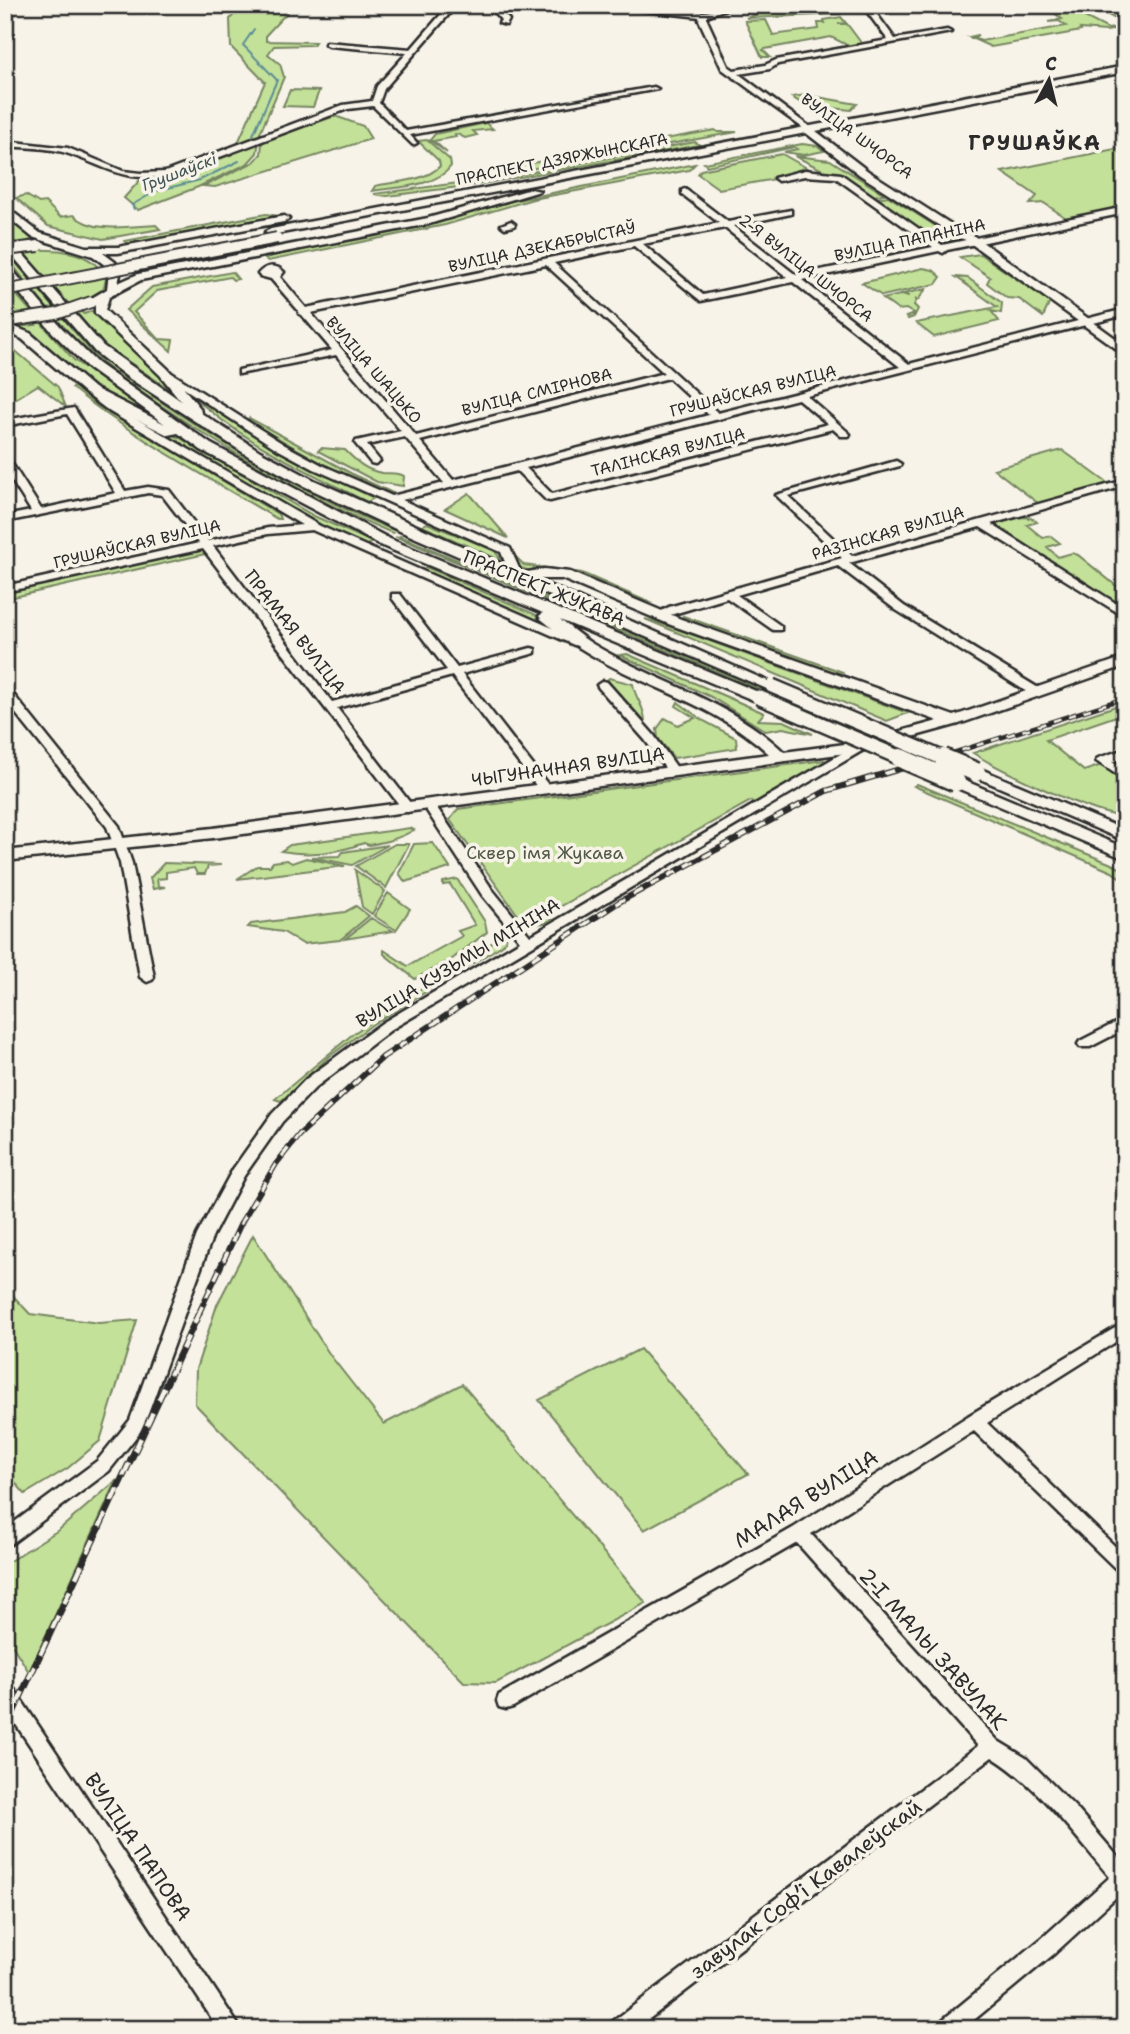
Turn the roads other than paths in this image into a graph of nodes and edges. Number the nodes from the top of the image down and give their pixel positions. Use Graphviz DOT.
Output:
graph roads {
  1 [pos="453,5"];
  2 [pos="501,5"];
  3 [pos="594,5"];
  4 [pos="733,5"];
  5 [pos="866,5"];
  6 [pos="704,15"];
  7 [pos="503,23"];
  8 [pos="947,32"];
  9 [pos="893,42"];
  10 [pos="329,44"];
  11 [pos="412,51"];
  12 [pos="723,62"];
  13 [pos="1125,69"];
  14 [pos="737,72"];
  15 [pos="1125,79"];
  16 [pos="654,89"];
  17 [pos="375,103"];
  18 [pos="818,131"];
  19 [pos="404,134"];
  20 [pos="5,143"];
  21 [pos="413,143"];
  22 [pos="778,178"];
  23 [pos="545,179"];
  24 [pos="555,186"];
  25 [pos="685,192"];
  26 [pos="5,209"];
  27 [pos="1125,210"];
  28 [pos="788,212"];
  29 [pos="726,225"];
  30 [pos="274,235"];
  31 [pos="5,240"];
  32 [pos="973,240"];
  33 [pos="636,243"];
  34 [pos="72,246"];
  35 [pos="5,250"];
  36 [pos="88,250"];
  37 [pos="943,250"];
  38 [pos="254,255"];
  39 [pos="548,262"];
  40 [pos="5,268"];
  41 [pos="793,280"];
  42 [pos="5,283"];
  43 [pos="5,291"];
  44 [pos="107,293"];
  45 [pos="302,312"];
  46 [pos="1125,312"];
  47 [pos="7,322"];
  48 [pos="1087,323"];
  49 [pos="1125,351"];
  50 [pos="339,352"];
  51 [pos="908,368"];
  52 [pos="164,372"];
  53 [pos="242,372"];
  54 [pos="669,375"];
  55 [pos="90,391"];
  56 [pos="800,395"];
  57 [pos="717,417"];
  58 [pos="5,423"];
  59 [pos="836,425"];
  60 [pos="208,426"];
  61 [pos="845,434"];
  62 [pos="410,436"];
  63 [pos="206,447"];
  64 [pos="5,460"];
  65 [pos="375,461"];
  66 [pos="896,464"];
  67 [pos="519,467"];
  68 [pos="1125,483"];
  69 [pos="452,484"];
  70 [pos="123,496"];
  71 [pos="389,500"];
  72 [pos="286,512"];
  73 [pos="37,513"];
  74 [pos="5,519"];
  75 [pos="982,523"];
  76 [pos="316,528"];
  77 [pos="276,529"];
  78 [pos="205,544"];
  79 [pos="846,561"];
  80 [pos="520,576"];
  81 [pos="5,589"];
  82 [pos="729,594"];
  83 [pos="396,596"];
  84 [pos="530,603"];
  85 [pos="653,612"];
  86 [pos="1125,614"];
  87 [pos="627,625"];
  88 [pos="777,628"];
  89 [pos="610,635"];
  90 [pos="586,646"];
  91 [pos="531,651"];
  92 [pos="1125,661"];
  93 [pos="454,671"];
  94 [pos="603,684"];
  95 [pos="5,692"];
  96 [pos="1036,692"];
  97 [pos="330,706"];
  98 [pos="954,721"];
  99 [pos="861,746"];
  100 [pos="1125,753"];
  101 [pos="782,758"];
  102 [pos="674,772"];
  103 [pos="1125,776"];
  104 [pos="545,789"];
  105 [pos="429,805"];
  106 [pos="408,808"];
  107 [pos="1125,836"];
  108 [pos="120,843"];
  109 [pos="1125,854"];
  110 [pos="5,856"];
  111 [pos="528,943"];
  112 [pos="147,977"];
  113 [pos="1125,1023"];
  114 [pos="1085,1044"];
  115 [pos="1125,1328"];
  116 [pos="974,1421"];
  117 [pos="799,1533"];
  118 [pos="5,1539"];
  119 [pos="1125,1567"];
  120 [pos="5,1692"];
  121 [pos="506,1700"];
  122 [pos="991,1747"];
  123 [pos="1124,1879"];
  124 [pos="231,2029"];
  125 [pos="620,2029"];
  126 [pos="947,2029"];
  1 -- 11 [label="street"];
  2 -- 7 [label="street"];
  3 -- 6 [label="street"];
  4 -- 6 [label="street"];
  5 -- 9 [label="street"];
  6 -- 12 [label="street, ВУЛІЦА ШЧОРСА"];
  8 -- 9 [label="street"];
  9 -- 14 [label="street"];
  10 -- 11 [label="street"];
  11 -- 17 [label="street"];
  12 -- 14 [label="street, ВУЛІЦА ШЧОРСА"];
  12 -- 18 [label="street, ВУЛІЦА ШЧОРСА"];
  13 -- 18 [label="main road, ПРАСПЕКТ ДЗЯРЖЫНСКАГА"];
  14 -- 18 [label="street, ВУЛІЦА ШЧОРСА"];
  15 -- 18 [label="main road, ПРАСПЕКТ ДЗЯРЖЫНСКАГА"];
  16 -- 19 [label="street"];
  17 -- 19 [label="street"];
  17 -- 20 [label="street"];
  18 -- 23 [label="main road, ПРАСПЕКТ ДЗЯРЖЫНСКАГА"];
  18 -- 24 [label="main road, ПРАСПЕКТ ДЗЯРЖЫНСКАГА"];
  18 -- 32 [label="main road, ВУЛІЦА ШЧОРСА"];
  19 -- 21 [label="street"];
  22 -- 37 [label="street"];
  23 -- 30 [label="main road, ПРАСПЕКТ ДЗЯРЖЫНСКАГА"];
  23 -- 36 [label="main road"];
  24 -- 30 [label="main road, ПРАСПЕКТ ДЗЯРЖЫНСКАГА"];
  24 -- 38 [label="main road"];
  25 -- 29 [label="street, 2-Я ВУЛІЦА ШЧОРСА"];
  26 -- 34 [label="main road"];
  27 -- 32 [label="street, ВУЛІЦА ПАПАНІНА"];
  28 -- 29 [label="street, ВУЛІЦА ДЗЕКАБРЫСТАЎ"];
  29 -- 33 [label="street, ВУЛІЦА ДЗЕКАБРЫСТАЎ"];
  29 -- 41 [label="street, 2-Я ВУЛІЦА ШЧОРСА"];
  30 -- 42 [label="main road, ПРАСПЕКТ ДЗЯРЖЫНСКАГА"];
  30 -- 43 [label="main road, ПРАСПЕКТ ДЗЯРЖЫНСКАГА, bridge"];
  31 -- 60 [label="main road, ПРАСПЕКТ ЖУКАВА"];
  32 -- 37 [label="street, ВУЛІЦА ПАПАНІНА"];
  32 -- 48 [label="main road, ВУЛІЦА ШЧОРСА"];
  33 -- 39 [label="street, ВУЛІЦА ДЗЕКАБРЫСТАЎ"];
  33 -- 41 [label="street, ВУЛІЦА ПАПАНІНА"];
  34 -- 35 [label="main road, bridge"];
  34 -- 36 [label="main road"];
  36 -- 44 [label="main road"];
  37 -- 41 [label="street, ВУЛІЦА ПАПАНІНА"];
  38 -- 44 [label="main road"];
  38 -- 45 [label="street, ВУЛІЦА ШАЦЬКО"];
  39 -- 45 [label="street, ВУЛІЦА ДЗЕКАБРЫСТАЎ"];
  39 -- 54 [label="street"];
  40 -- 63 [label="main road, ПРАСПЕКТ ЖУКАВА"];
  41 -- 51 [label="street, 2-Я ВУЛІЦА ШЧОРСА"];
  44 -- 47 [label="main road, bridge"];
  44 -- 52 [label="main road"];
  45 -- 50 [label="street, ВУЛІЦА ШАЦЬКО"];
  46 -- 48 [label="street, ГРУШАЎСКАЯ ВУЛІЦА"];
  47 -- 55 [label="main road"];
  48 -- 49 [label="main road, ВУЛІЦА ШЧОРСА"];
  48 -- 51 [label="street, ГРУШАЎСКАЯ ВУЛІЦА"];
  50 -- 53 [label="street"];
  50 -- 62 [label="street, ВУЛІЦА ШАЦЬКО"];
  51 -- 56 [label="street, ГРУШАЎСКАЯ ВУЛІЦА"];
  52 -- 60 [label="main road"];
  52 -- 71 [label="street, ПРАСПЕКТ ЖУКАВА"];
  54 -- 57 [label="street"];
  54 -- 62 [label="street, ВУЛІЦА СМІРНОВА"];
  55 -- 63 [label="main road"];
  55 -- 72 [label="street, ПРАСПЕКТ ЖУКАВА"];
  56 -- 57 [label="street, ГРУШАЎСКАЯ ВУЛІЦА"];
  56 -- 59 [label="street"];
  57 -- 67 [label="street, ГРУШАЎСКАЯ ВУЛІЦА"];
  58 -- 70 [label="street"];
  59 -- 61 [label="street"];
  59 -- 67 [label="street, ТАЛІНСКАЯ ВУЛІЦА"];
  60 -- 80 [label="main road, ПРАСПЕКТ ЖУКАВА"];
  62 -- 65 [label="street, ВУЛІЦА СМІРНОВА"];
  62 -- 69 [label="street, ВУЛІЦА ШАЦЬКО"];
  63 -- 84 [label="main road, ПРАСПЕКТ ЖУКАВА"];
  64 -- 73 [label="street"];
  66 -- 79 [label="street"];
  67 -- 69 [label="street, ГРУШАЎСКАЯ ВУЛІЦА"];
  68 -- 75 [label="street, РАЗІНСКАЯ ВУЛІЦА"];
  69 -- 71 [label="street, ГРУШАЎСКАЯ ВУЛІЦА"];
  70 -- 73 [label="street"];
  70 -- 78 [label="street, ПРАМАЯ ВУЛІЦА"];
  71 -- 80 [label="street, ПРАСПЕКТ ЖУКАВА"];
  72 -- 76 [label="street, ПРАСПЕКТ ЖУКАВА"];
  72 -- 77 [label="street"];
  73 -- 74 [label="street"];
  75 -- 79 [label="street, РАЗІНСКАЯ ВУЛІЦА"];
  75 -- 86 [label="street"];
  76 -- 77 [label="street, ГРУШАЎСКАЯ ВУЛІЦА"];
  76 -- 90 [label="street, ПРАСПЕКТ ЖУКАВА"];
  77 -- 78 [label="street, ГРУШАЎСКАЯ ВУЛІЦА"];
  78 -- 81 [label="street, ГРУШАЎСКАЯ ВУЛІЦА"];
  78 -- 97 [label="street, ПРАМАЯ ВУЛІЦА"];
  79 -- 82 [label="street, РАЗІНСКАЯ ВУЛІЦА"];
  79 -- 96 [label="street"];
  80 -- 85 [label="main road"];
  80 -- 87 [label="main road, ПРАСПЕКТ ЖУКАВА"];
  82 -- 85 [label="street, РАЗІНСКАЯ ВУЛІЦА"];
  82 -- 88 [label="street"];
  83 -- 93 [label="street"];
  84 -- 89 [label="main road, ПРАСПЕКТ ЖУКАВА"];
  84 -- 90 [label="main road"];
  85 -- 87 [label="main road"];
  85 -- 98 [label="main road"];
  87 -- 107 [label="main road, ПРАСПЕКТ ЖУКАВА, bridge"];
  89 -- 90 [label="main road"];
  89 -- 109 [label="main road, ПРАСПЕКТ ЖУКАВА, bridge"];
  90 -- 101 [label="main road"];
  91 -- 93 [label="street"];
  92 -- 96 [label="main road, ЧЫГУНАЧНАЯ ВУЛІЦА"];
  93 -- 97 [label="street"];
  93 -- 104 [label="street"];
  94 -- 102 [label="street"];
  95 -- 108 [label="street"];
  96 -- 98 [label="main road, ЧЫГУНАЧНАЯ ВУЛІЦА"];
  97 -- 106 [label="street, ПРАМАЯ ВУЛІЦА"];
  98 -- 99 [label="main road, ЧЫГУНАЧНАЯ ВУЛІЦА"];
  99 -- 101 [label="main road, ЧЫГУНАЧНАЯ ВУЛІЦА"];
  99 -- 111 [label="street, ВУЛІЦА КУЗЬМЫ МІНІНА"];
  100 -- 103 [label="street"];
  101 -- 102 [label="main road, ЧЫГУНАЧНАЯ ВУЛІЦА"];
  102 -- 104 [label="main road, ЧЫГУНАЧНАЯ ВУЛІЦА"];
  104 -- 105 [label="main road, ЧЫГУНАЧНАЯ ВУЛІЦА"];
  105 -- 106 [label="main road, ЧЫГУНАЧНАЯ ВУЛІЦА"];
  105 -- 111 [label="street"];
  106 -- 108 [label="main road, ЧЫГУНАЧНАЯ ВУЛІЦА"];
  108 -- 110 [label="main road, ЧЫГУНАЧНАЯ ВУЛІЦА"];
  108 -- 112 [label="street"];
  111 -- 118 [label="street, ВУЛІЦА КУЗЬМЫ МІНІНА"];
  113 -- 114 [label="street"];
  115 -- 116 [label="street, МАЛАЯ ВУЛІЦА"];
  116 -- 117 [label="street, МАЛАЯ ВУЛІЦА"];
  116 -- 119 [label="street"];
  117 -- 121 [label="street, МАЛАЯ ВУЛІЦА"];
  117 -- 122 [label="street, 2-І МАЛЫ ЗАВУЛАК"];
  120 -- 124 [label="street, ВУЛІЦА ПАПОВА"];
  122 -- 123 [label="street, 2-І МАЛЫ ЗАВУЛАК"];
  122 -- 125 [label="street, завулак Софʼі Кавалеўскай"];
  123 -- 126 [label="street"];
}
